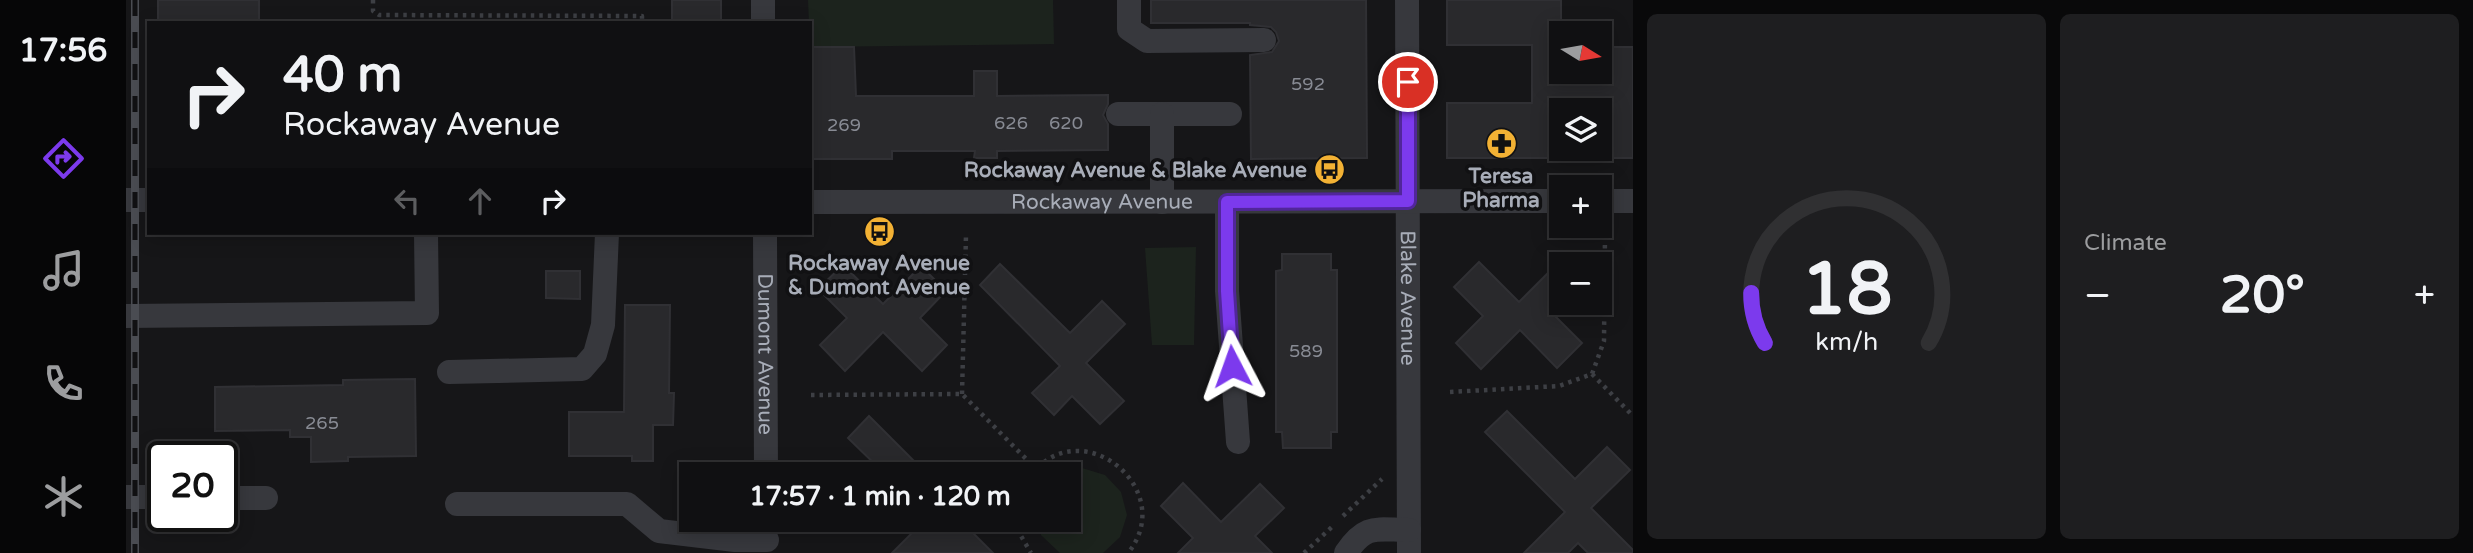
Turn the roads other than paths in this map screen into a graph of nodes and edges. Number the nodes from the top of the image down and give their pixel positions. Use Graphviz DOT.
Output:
graph roads {
  1 [pos="763,0"];
  2 [pos="1129,0"];
  3 [pos="1407,0"];
  4 [pos="764,21"];
  5 [pos="1264,40"];
  6 [pos="1118,114"];
  7 [pos="1163,114"];
  8 [pos="1230,114"];
  9 [pos="126,200"];
  10 [pos="147,200"];
  11 [pos="1408,201"];
  12 [pos="1549,201"];
  13 [pos="1612,201"];
  14 [pos="1633,201"];
  15 [pos="812,202"];
  16 [pos="1162,202"];
  17 [pos="1227,202"];
  18 [pos="426,235"];
  19 [pos="607,235"];
  20 [pos="765,235"];
  21 [pos="126,316"];
  22 [pos="449,372"];
  23 [pos="1238,442"];
  24 [pos="766,462"];
  25 [pos="126,497"];
  26 [pos="147,497"];
  27 [pos="238,498"];
  28 [pos="266,498"];
  29 [pos="457,504"];
  30 [pos="767,538"];
  31 [pos="1409,542"];
  32 [pos="1346,553"];
  1 -- 4 [label="street"];
  2 -- 5 [label="street"];
  3 -- 11 [label="street, Blake Avenue"];
  6 -- 7 [label="street"];
  7 -- 8 [label="street"];
  7 -- 16 [label="street"];
  9 -- 10 [label="street"];
  11 -- 12 [label="street, Rockaway Avenue"];
  11 -- 17 [label="street, Rockaway Avenue"];
  11 -- 31 [label="street, Blake Avenue"];
  13 -- 14 [label="street"];
  15 -- 16 [label="street, Rockaway Avenue"];
  16 -- 17 [label="street, Rockaway Avenue"];
  17 -- 23 [label="street"];
  18 -- 21 [label="street"];
  19 -- 22 [label="street"];
  20 -- 24 [label="street, Dumont Avenue"];
  25 -- 26 [label="street"];
  27 -- 28 [label="street"];
  29 -- 30 [label="street"];
  31 -- 32 [label="street"];
}
